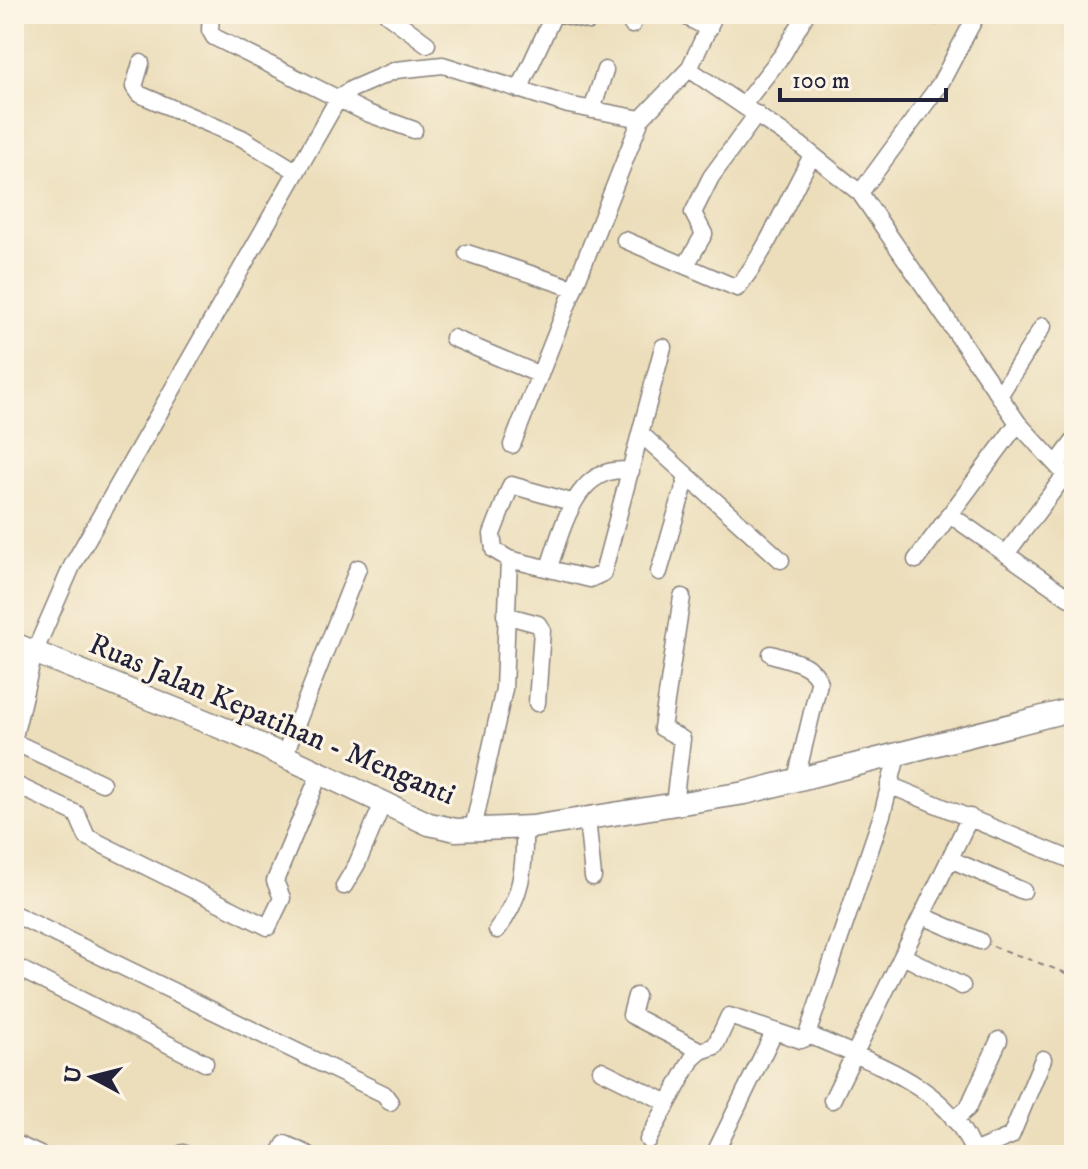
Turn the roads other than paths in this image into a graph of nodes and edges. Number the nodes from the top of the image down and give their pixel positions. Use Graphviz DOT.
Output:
graph roads {
  1 [pos="211,14"];
  2 [pos="387,14"];
  3 [pos="554,14"];
  4 [pos="561,14"];
  5 [pos="681,14"];
  6 [pos="806,14"];
  7 [pos="977,14"];
  8 [pos="589,21"];
  9 [pos="712,22"];
  10 [pos="427,44"];
  11 [pos="141,63"];
  12 [pos="689,69"];
  13 [pos="605,70"];
  14 [pos="519,90"];
  15 [pos="338,99"];
  16 [pos="592,110"];
  17 [pos="750,110"];
  18 [pos="641,119"];
  19 [pos="414,130"];
  20 [pos="812,156"];
  21 [pos="296,171"];
  22 [pos="860,193"];
  23 [pos="625,240"];
  24 [pos="467,253"];
  25 [pos="686,265"];
  26 [pos="573,288"];
  27 [pos="1043,326"];
  28 [pos="453,338"];
  29 [pos="663,347"];
  30 [pos="540,375"];
  31 [pos="999,396"];
  32 [pos="1018,423"];
  33 [pos="641,434"];
  34 [pos="1074,441"];
  35 [pos="512,445"];
  36 [pos="631,471"];
  37 [pos="1065,474"];
  38 [pos="687,477"];
  39 [pos="571,502"];
  40 [pos="949,514"];
  41 [pos="1006,554"];
  42 [pos="509,559"];
  43 [pos="781,560"];
  44 [pos="916,560"];
  45 [pos="549,567"];
  46 [pos="358,568"];
  47 [pos="659,572"];
  48 [pos="682,597"];
  49 [pos="1069,598"];
  50 [pos="505,615"];
  51 [pos="24,648"];
  52 [pos="771,654"];
  53 [pos="537,703"];
  54 [pos="1074,709"];
  55 [pos="17,714"];
  56 [pos="14,740"];
  57 [pos="898,752"];
  58 [pos="284,756"];
  59 [pos="320,773"];
  60 [pos="796,779"];
  61 [pos="102,783"];
  62 [pos="14,784"];
  63 [pos="889,785"];
  64 [pos="383,803"];
  65 [pos="674,804"];
  66 [pos="970,817"];
  67 [pos="587,818"];
  68 [pos="524,827"];
  69 [pos="473,829"];
  70 [pos="950,859"];
  71 [pos="1074,861"];
  72 [pos="593,877"];
  73 [pos="344,886"];
  74 [pos="1023,891"];
  75 [pos="14,914"];
  76 [pos="923,916"];
  77 [pos="497,930"];
  78 [pos="980,941"];
  79 [pos="903,956"];
  80 [pos="14,966"];
  81 [pos="962,986"];
  82 [pos="636,996"];
  83 [pos="774,1032"];
  84 [pos="807,1034"];
  85 [pos="999,1040"];
  86 [pos="701,1051"];
  87 [pos="855,1056"];
  88 [pos="1043,1059"];
  89 [pos="205,1063"];
  90 [pos="601,1070"];
  91 [pos="832,1100"];
  92 [pos="390,1102"];
  93 [pos="668,1103"];
  94 [pos="954,1120"];
  95 [pos="648,1140"];
  96 [pos="14,1143"];
  97 [pos="973,1154"];
  98 [pos="40,1155"];
  99 [pos="279,1155"];
  100 [pos="309,1155"];
  101 [pos="714,1155"];
  1 -- 15 [label="street"];
  2 -- 10 [label="street"];
  3 -- 14 [label="street"];
  4 -- 8 [label="street"];
  5 -- 9 [label="street"];
  6 -- 17 [label="street"];
  7 -- 22 [label="street"];
  9 -- 12 [label="street"];
  11 -- 21 [label="street"];
  12 -- 17 [label="street"];
  12 -- 18 [label="street"];
  13 -- 16 [label="street"];
  14 -- 15 [label="street"];
  14 -- 16 [label="street"];
  15 -- 19 [label="street"];
  15 -- 21 [label="street"];
  16 -- 18 [label="street"];
  17 -- 20 [label="street"];
  17 -- 25 [label="street"];
  18 -- 26 [label="street"];
  20 -- 22 [label="street"];
  20 -- 25 [label="street"];
  21 -- 51 [label="street"];
  22 -- 31 [label="street"];
  23 -- 25 [label="street"];
  24 -- 26 [label="street"];
  26 -- 30 [label="street"];
  27 -- 31 [label="street"];
  28 -- 30 [label="street"];
  29 -- 33 [label="street"];
  30 -- 35 [label="street"];
  31 -- 32 [label="street"];
  32 -- 37 [label="street"];
  32 -- 40 [label="street"];
  33 -- 36 [label="street"];
  33 -- 38 [label="street"];
  34 -- 37 [label="street"];
  36 -- 39 [label="street"];
  36 -- 45 [label="street"];
  37 -- 41 [label="street"];
  38 -- 43 [label="street"];
  38 -- 47 [label="street"];
  39 -- 42 [label="street"];
  39 -- 45 [label="street"];
  40 -- 41 [label="street"];
  40 -- 44 [label="street"];
  41 -- 49 [label="street"];
  42 -- 45 [label="street"];
  42 -- 50 [label="street"];
  46 -- 58 [label="street"];
  48 -- 65 [label="street"];
  50 -- 53 [label="street"];
  50 -- 69 [label="street"];
  51 -- 55 [label="street"];
  51 -- 58 [label="main road, Ruas Jalan Kepatihan - Menganti"];
  52 -- 60 [label="street"];
  54 -- 57 [label="main road, Ruas Jalan Kepatihan - Menganti"];
  55 -- 56 [label="street"];
  56 -- 61 [label="street"];
  57 -- 60 [label="main road, Ruas Jalan Kepatihan - Menganti"];
  57 -- 63 [label="street"];
  58 -- 59 [label="main road, Ruas Jalan Kepatihan - Menganti"];
  59 -- 62 [label="street"];
  59 -- 64 [label="main road, Ruas Jalan Kepatihan - Menganti"];
  60 -- 65 [label="main road, Ruas Jalan Kepatihan - Menganti"];
  63 -- 66 [label="street"];
  63 -- 84 [label="street"];
  64 -- 69 [label="main road, Ruas Jalan Kepatihan - Menganti"];
  64 -- 73 [label="street"];
  65 -- 67 [label="main road, Ruas Jalan Kepatihan - Menganti"];
  66 -- 70 [label="street"];
  66 -- 71 [label="street"];
  67 -- 68 [label="main road, Ruas Jalan Kepatihan - Menganti"];
  67 -- 72 [label="street"];
  68 -- 69 [label="main road, Ruas Jalan Kepatihan - Menganti"];
  68 -- 77 [label="street"];
  70 -- 74 [label="street"];
  70 -- 76 [label="street"];
  75 -- 92 [label="street"];
  76 -- 78 [label="street"];
  76 -- 79 [label="street"];
  79 -- 81 [label="street"];
  79 -- 87 [label="street"];
  80 -- 89 [label="street"];
  82 -- 86 [label="street"];
  83 -- 84 [label="street"];
  83 -- 86 [label="street"];
  83 -- 101 [label="street"];
  84 -- 87 [label="street"];
  85 -- 94 [label="street"];
  86 -- 93 [label="street"];
  87 -- 91 [label="street"];
  87 -- 94 [label="street"];
  88 -- 97 [label="street"];
  90 -- 93 [label="street"];
  93 -- 95 [label="street"];
  94 -- 97 [label="street"];
  96 -- 98 [label="street"];
  99 -- 100 [label="street"];
}
